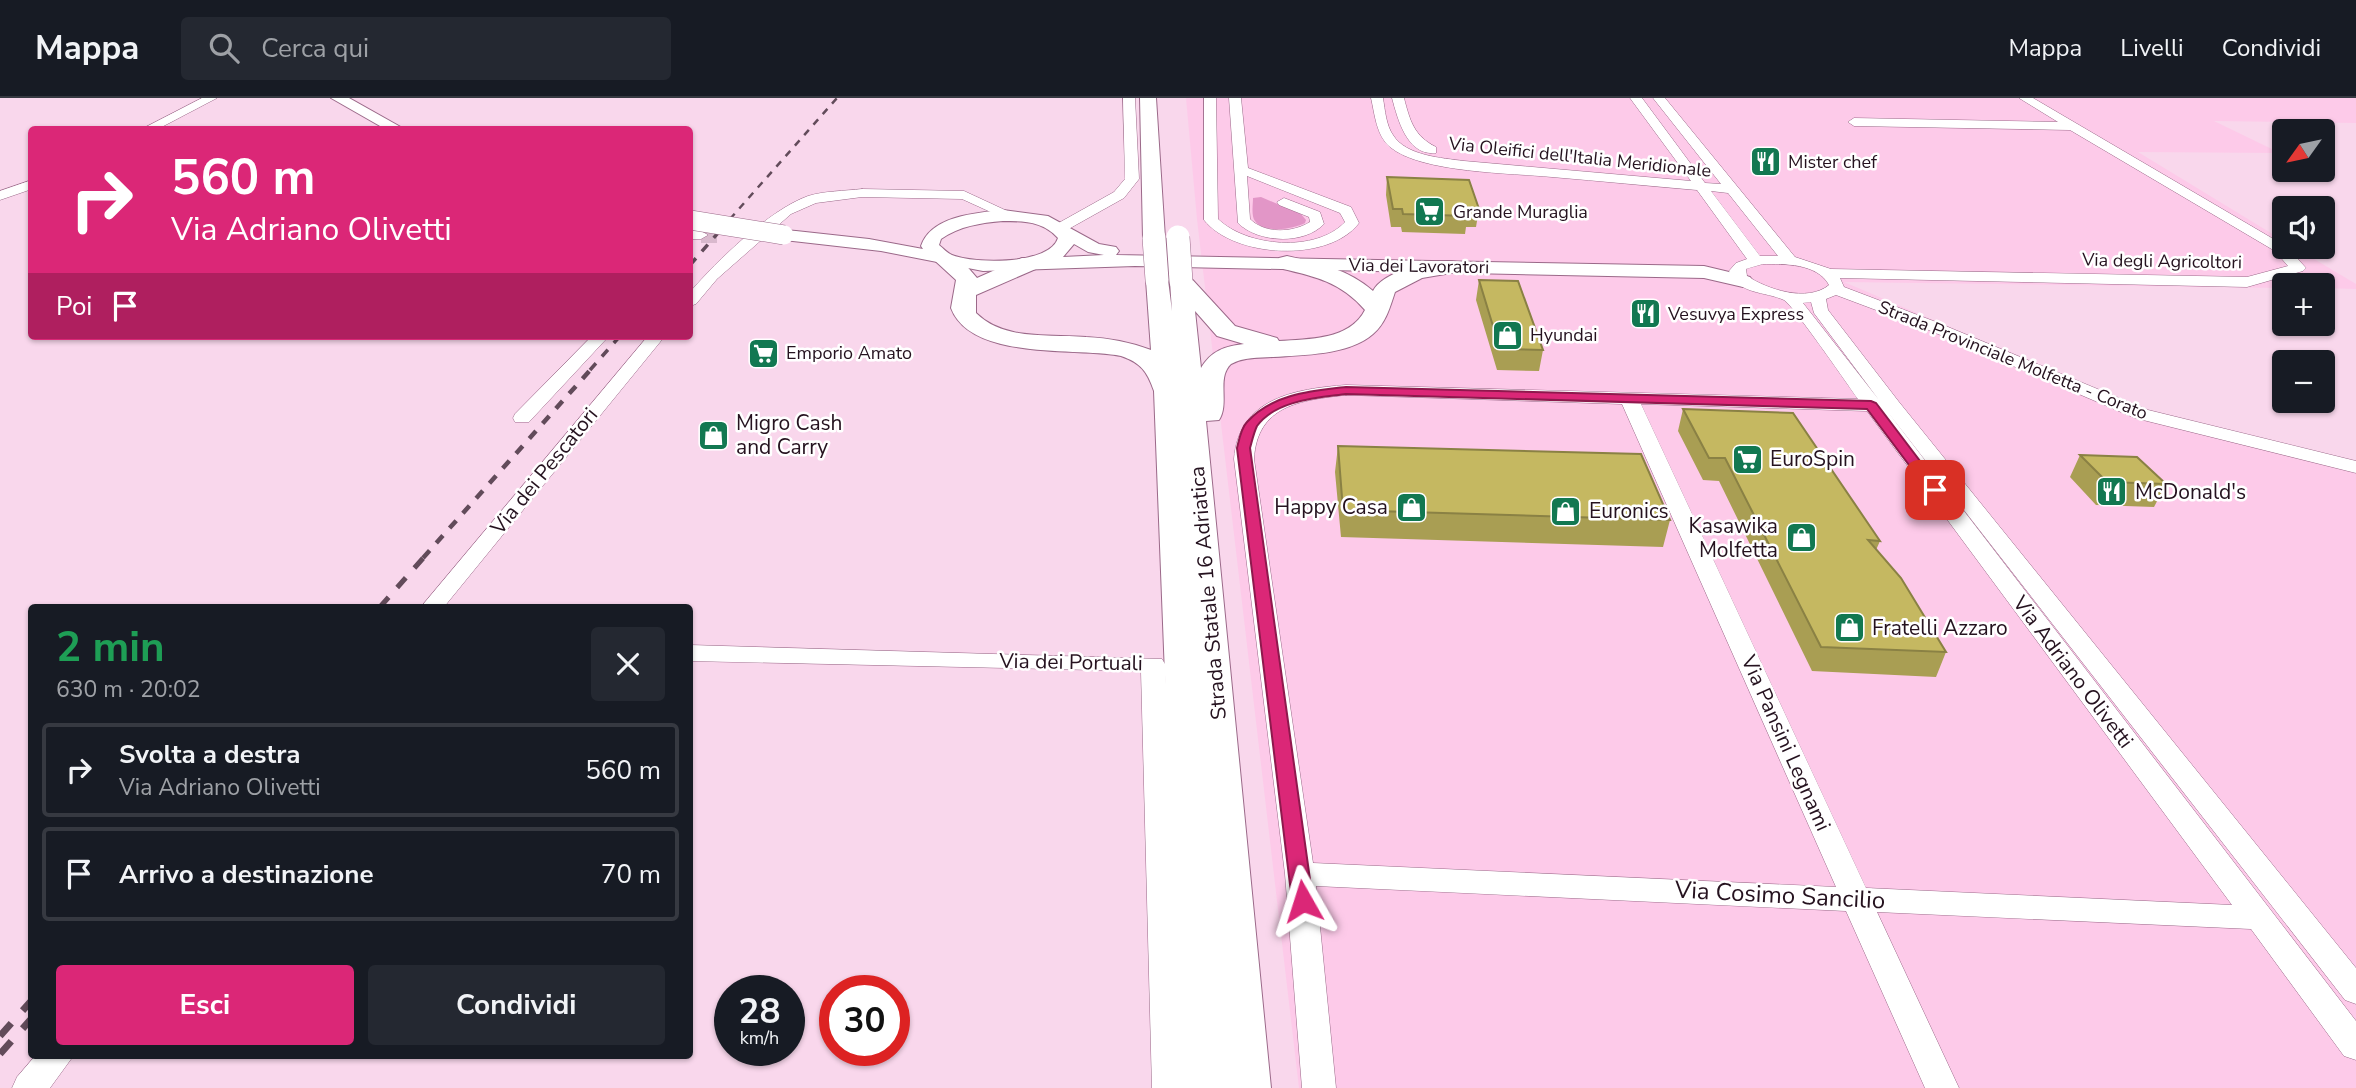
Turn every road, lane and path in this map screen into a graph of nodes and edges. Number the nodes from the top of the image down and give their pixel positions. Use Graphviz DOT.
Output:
graph roads {
  1 [pos="211,98"];
  2 [pos="338,98"];
  3 [pos="1129,98"];
  4 [pos="1148,98"];
  5 [pos="1164,98"];
  6 [pos="1210,98"];
  7 [pos="1235,98"];
  8 [pos="1377,98"];
  9 [pos="1398,98"];
  10 [pos="1636,98"];
  11 [pos="1660,98"];
  12 [pos="2025,98"];
  13 [pos="1382,118"];
  14 [pos="1405,118"];
  15 [pos="1854,122"];
  16 [pos="154,126"];
  17 [pos="391,126"];
  18 [pos="2074,126"];
  19 [pos="1169,140"];
  20 [pos="1241,182"];
  21 [pos="1698,182"];
  22 [pos="1728,184"];
  23 [pos="28,186"];
  24 [pos="0,196"];
  25 [pos="982,203"];
  26 [pos="1103,204"];
  27 [pos="1011,216"];
  28 [pos="1035,218"];
  29 [pos="693,220"];
  30 [pos="964,220"];
  31 [pos="1063,230"];
  32 [pos="1177,230"];
  33 [pos="723,235"];
  34 [pos="933,236"];
  35 [pos="878,246"];
  36 [pos="943,258"];
  37 [pos="1790,261"];
  38 [pos="1030,262"];
  39 [pos="1287,263"];
  40 [pos="1449,267"];
  41 [pos="1747,269"];
  42 [pos="1701,270"];
  43 [pos="1153,278"];
  44 [pos="693,285"];
  45 [pos="1827,286"];
  46 [pos="967,291"];
  47 [pos="1790,296"];
  48 [pos="693,298"];
  49 [pos="1378,310"];
  50 [pos="597,340"];
  51 [pos="654,340"];
  52 [pos="1058,344"];
  53 [pos="1294,346"];
  54 [pos="1167,391"];
  55 [pos="1629,398"];
  56 [pos="1882,405"];
  57 [pos="522,418"];
  58 [pos="1198,466"];
  59 [pos="2356,467"];
  60 [pos="434,604"];
  61 [pos="693,653"];
  62 [pos="1300,874"];
  63 [pos="1857,899"];
  64 [pos="2259,918"];
  65 [pos="2356,991"];
  66 [pos="2356,1046"];
  67 [pos="54,1059"];
  68 [pos="29,1088"];
  69 [pos="1169,1088"];
  70 [pos="1206,1088"];
  71 [pos="1247,1088"];
  72 [pos="1320,1088"];
  73 [pos="1942,1088"];
  1 -- 16 [label="street"];
  2 -- 17 [label="main road"];
  3 -- 26 [label="street"];
  4 -- 43 [label="highway, Strada Statale 16 Adriatica, bridge"];
  5 -- 19 [label="highway"];
  6 -- 20 [label="street"];
  7 -- 20 [label="street"];
  8 -- 13 [label="street, Via Oleifici dell'Italia Meridionale"];
  9 -- 14 [label="street, Via Oleifici dell'Italia Meridionale"];
  10 -- 21 [label="street"];
  11 -- 22 [label="street"];
  12 -- 18 [label="street, Via degli Agricoltori"];
  13 -- 14 [label="street"];
  13 -- 21 [label="street, Via Oleifici dell'Italia Meridionale"];
  14 -- 21 [label="street, Via Oleifici dell'Italia Meridionale"];
  15 -- 18 [label="street"];
  18 -- 45 [label="street, Via degli Agricoltori"];
  20 -- 20 [label="street"];
  20 -- 20 [label="street"];
  21 -- 22 [label="street, Via Oleifici dell'Italia Meridionale"];
  21 -- 41 [label="street"];
  22 -- 37 [label="street"];
  23 -- 24 [label="street"];
  25 -- 27 [label="street"];
  25 -- 30 [label="street"];
  25 -- 48 [label="street"];
  26 -- 28 [label="street"];
  26 -- 31 [label="street"];
  27 -- 28 [label="main road"];
  27 -- 30 [label="main road"];
  28 -- 31 [label="main road"];
  29 -- 35 [label="main road, bridge"];
  30 -- 34 [label="main road"];
  31 -- 38 [label="main road"];
  31 -- 43 [label="main road"];
  32 -- 43 [label="highway, Strada Statale 16 Adriatica, bridge"];
  33 -- 44 [label="street"];
  34 -- 35 [label="main road"];
  34 -- 36 [label="main road"];
  35 -- 36 [label="main road"];
  36 -- 38 [label="main road"];
  36 -- 46 [label="highway"];
  37 -- 41 [label="street"];
  37 -- 45 [label="street"];
  38 -- 43 [label="main road"];
  38 -- 46 [label="highway"];
  39 -- 40 [label="main road, Via dei Lavoratori"];
  39 -- 43 [label="main road, Via dei Lavoratori"];
  39 -- 49 [label="highway"];
  40 -- 42 [label="main road, Via dei Lavoratori"];
  40 -- 49 [label="highway"];
  41 -- 42 [label="main road"];
  41 -- 47 [label="street"];
  42 -- 43 [label="main road, Via dei Lavoratori"];
  43 -- 52 [label="highway"];
  43 -- 53 [label="highway"];
  43 -- 54 [label="highway, Strada Statale 16 Adriatica"];
  43 -- 58 [label="highway, Strada Statale 16 Adriatica"];
  45 -- 47 [label="street"];
  45 -- 56 [label="street, Via Adriano Olivetti"];
  45 -- 59 [label="street, Strada Provinciale Molfetta - Corato"];
  46 -- 52 [label="highway"];
  47 -- 56 [label="street, Via Adriano Olivetti"];
  49 -- 53 [label="highway"];
  50 -- 57 [label="street"];
  51 -- 60 [label="street, Via dei Pescatori"];
  52 -- 54 [label="highway"];
  53 -- 58 [label="highway"];
  54 -- 70 [label="highway, Strada Statale 16 Adriatica"];
  55 -- 56 [label="street"];
  55 -- 62 [label="street"];
  55 -- 63 [label="street, Via Pansini Legnami"];
  56 -- 64 [label="street, Via Adriano Olivetti"];
  56 -- 65 [label="street, Via Adriano Olivetti"];
  58 -- 71 [label="highway, Strada Statale 16 Adriatica"];
  61 -- 69 [label="street, Via dei Portuali"];
  62 -- 63 [label="street, Via Cosimo Sancilio"];
  62 -- 72 [label="street"];
  63 -- 64 [label="street, Via Cosimo Sancilio"];
  63 -- 73 [label="street, Via Pansini Legnami"];
  64 -- 66 [label="street, Via Adriano Olivetti"];
  67 -- 68 [label="street"];
}
